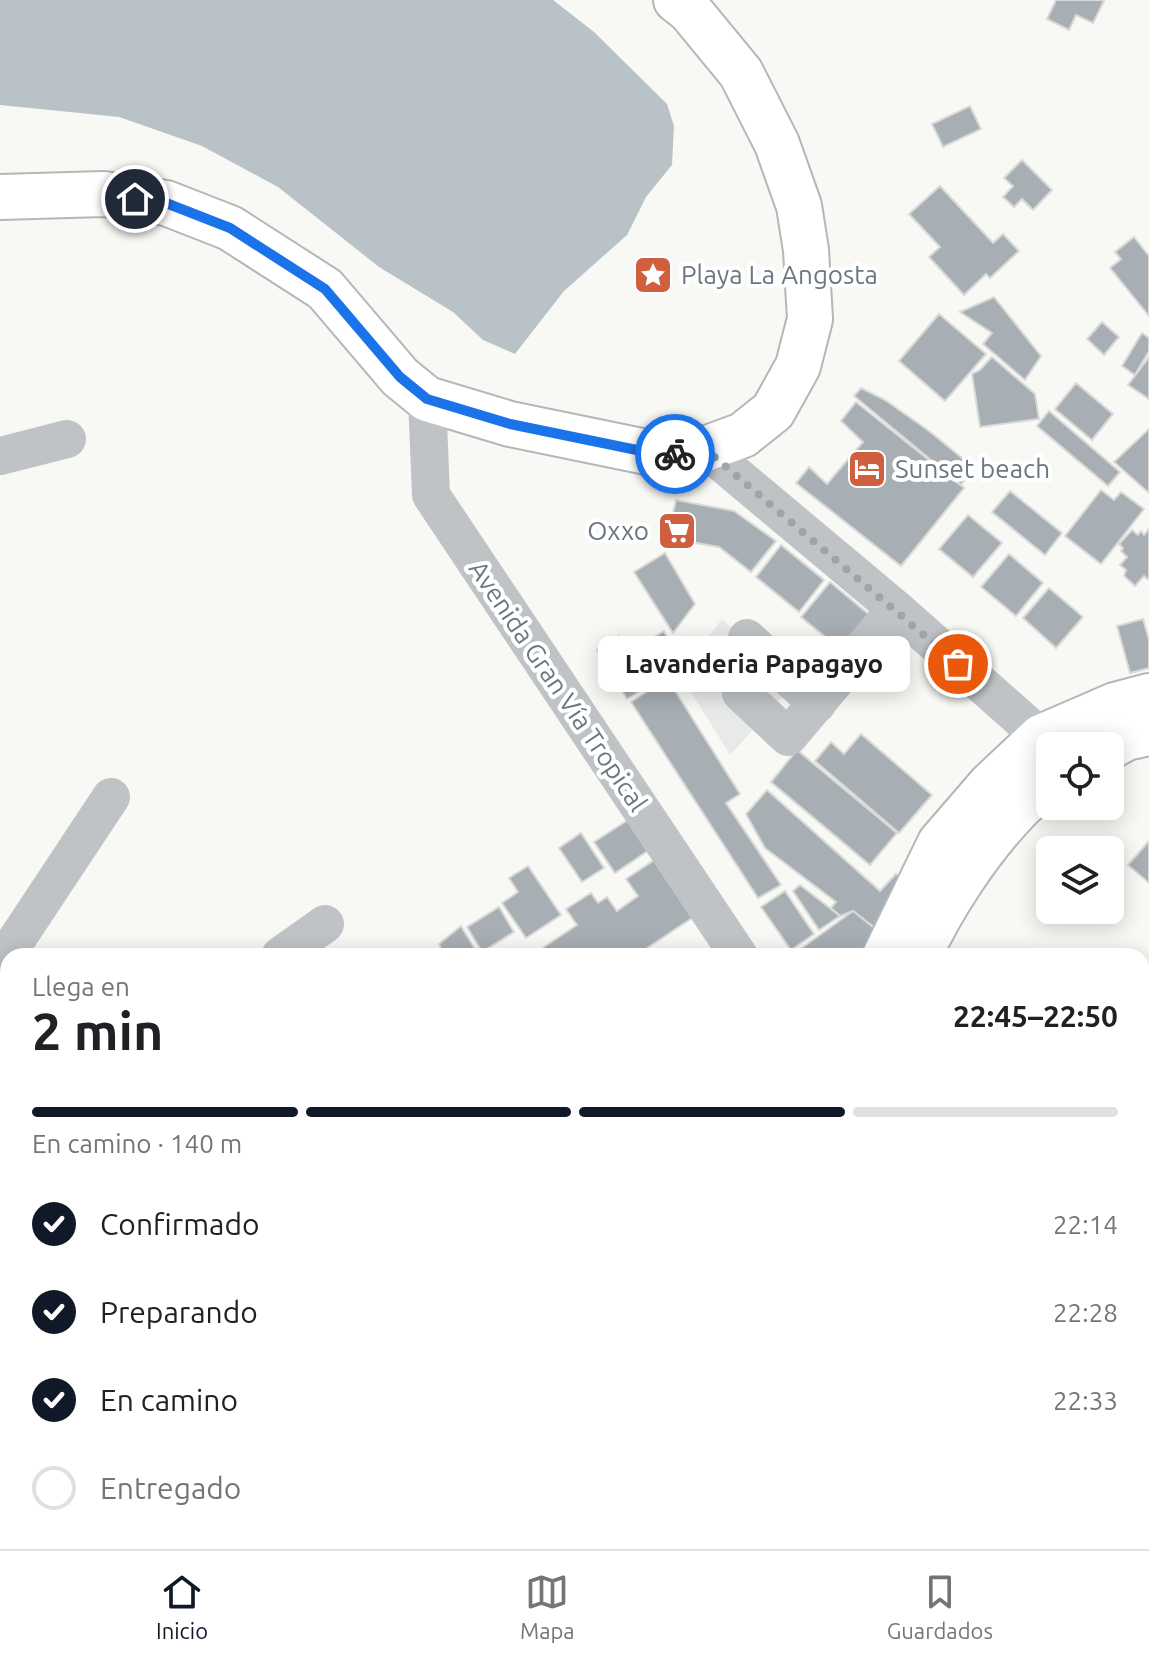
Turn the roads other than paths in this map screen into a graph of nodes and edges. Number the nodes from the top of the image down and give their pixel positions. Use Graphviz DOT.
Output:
graph roads {
  1 [pos="676,0"];
  2 [pos="0,197"];
  3 [pos="427,399"];
  4 [pos="67,439"];
  5 [pos="705,449"];
  6 [pos="0,456"];
  7 [pos="896,609"];
  8 [pos="747,638"];
  9 [pos="741,693"];
  10 [pos="1149,696"];
  11 [pos="817,704"];
  12 [pos="1053,732"];
  13 [pos="1036,733"];
  14 [pos="1149,733"];
  15 [pos="1124,739"];
  16 [pos="1036,742"];
  17 [pos="1036,794"];
  18 [pos="111,797"];
  19 [pos="325,924"];
  20 [pos="9,948"];
  21 [pos="292,948"];
  22 [pos="734,948"];
  23 [pos="889,948"];
  24 [pos="923,948"];
  1 -- 5 [label="main road"];
  2 -- 3 [label="main road"];
  3 -- 5 [label="main road"];
  3 -- 22 [label="street, Avenida Gran Vía Tropical"];
  4 -- 6 [label="street"];
  5 -- 7 [label="street"];
  7 -- 11 [label="street"];
  7 -- 13 [label="street"];
  8 -- 11 [label="street"];
  9 -- 11 [label="street"];
  10 -- 12 [label="main road"];
  14 -- 15 [label="main road"];
  16 -- 23 [label="main road"];
  17 -- 24 [label="main road"];
  18 -- 20 [label="street"];
  19 -- 21 [label="street"];
}
